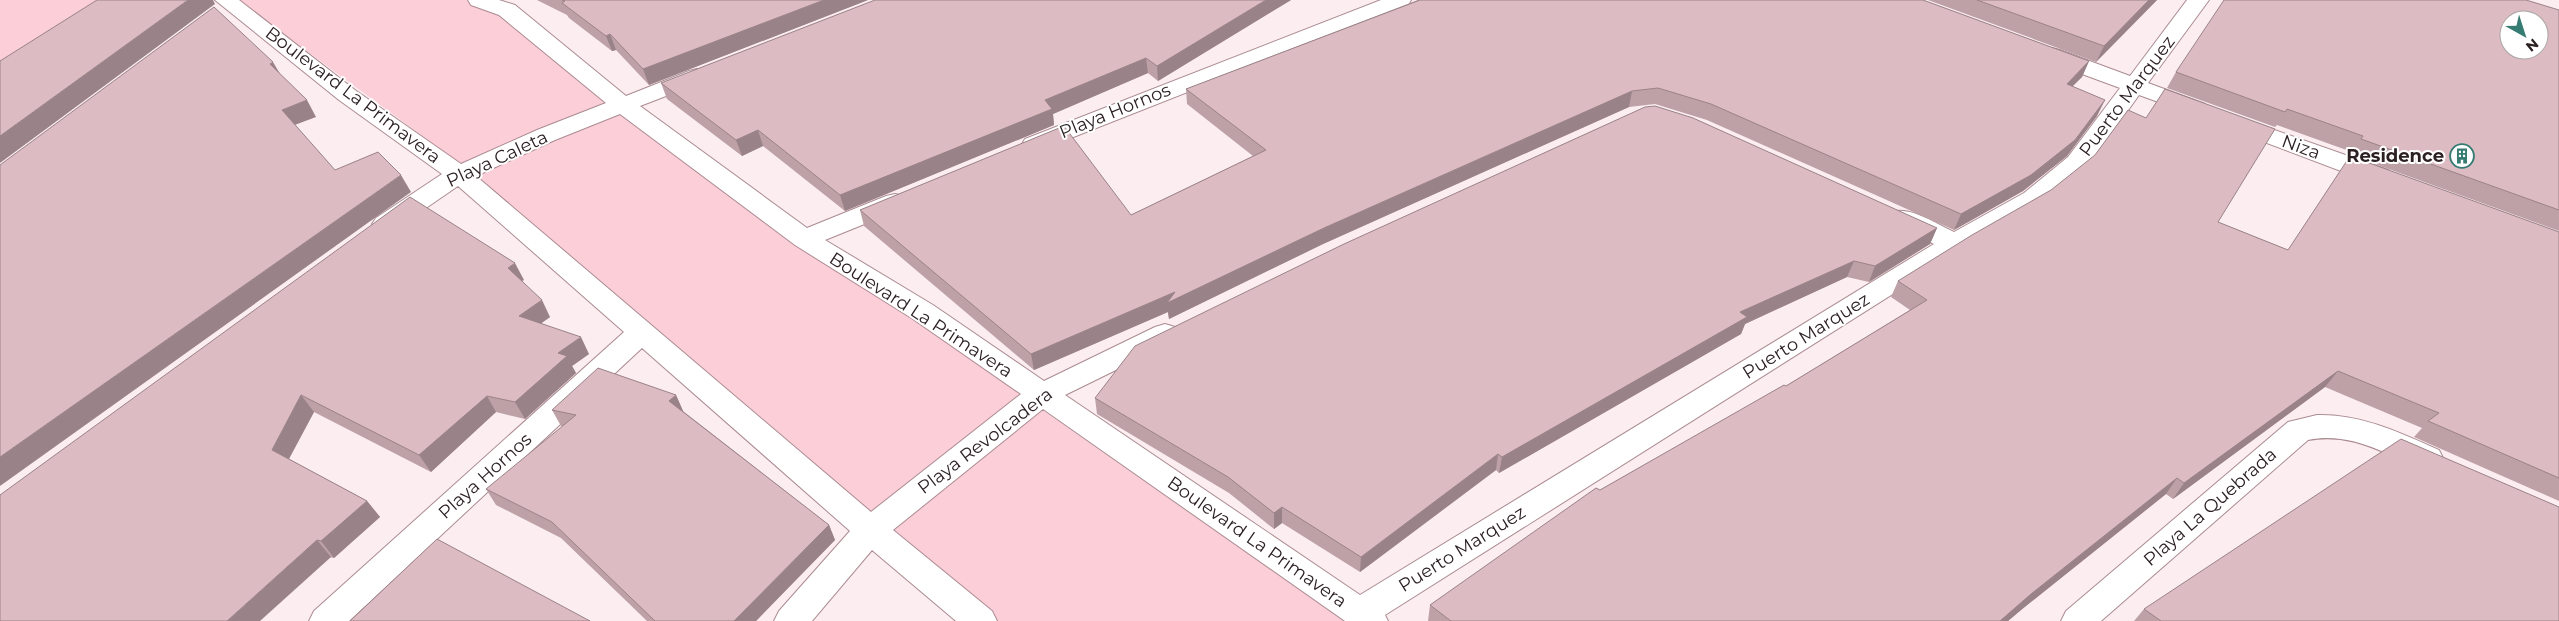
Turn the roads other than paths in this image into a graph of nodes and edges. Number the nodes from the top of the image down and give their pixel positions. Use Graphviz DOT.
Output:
graph roads {
  1 [pos="479,0"];
  2 [pos="2198,0"];
  3 [pos="1393,1"];
  4 [pos="228,5"];
  5 [pos="2036,49"];
  6 [pos="716,68"];
  7 [pos="2136,86"];
  8 [pos="623,104"];
  9 [pos="1016,152"];
  10 [pos="459,174"];
  11 [pos="2402,185"];
  12 [pos="915,194"];
  13 [pos="1875,207"];
  14 [pos="369,236"];
  15 [pos="804,239"];
  16 [pos="1955,243"];
  17 [pos="1183,325"];
  18 [pos="644,331"];
  19 [pos="1042,394"];
  20 [pos="2451,468"];
  21 [pos="870,530"];
  22 [pos="1366,617"];
  23 [pos="326,621"];
  24 [pos="791,621"];
  25 [pos="980,621"];
  26 [pos="2078,621"];
  1 -- 8 [label="street, Boulevard La Primavera"];
  2 -- 7 [label="street, Puerto Marquez"];
  3 -- 9 [label="street, Playa Hornos"];
  4 -- 10 [label="street, Boulevard La Primavera"];
  5 -- 7 [label="street, Niza"];
  6 -- 8 [label="street, Playa Caleta"];
  7 -- 11 [label="street, Niza"];
  7 -- 16 [label="street, Puerto Marquez"];
  8 -- 10 [label="street, Playa Caleta"];
  8 -- 15 [label="street, Boulevard La Primavera"];
  10 -- 14 [label="street, Playa Caleta"];
  10 -- 18 [label="street, Boulevard La Primavera"];
  12 -- 15 [label="street"];
  13 -- 16 [label="street"];
  15 -- 19 [label="street, Boulevard La Primavera"];
  16 -- 22 [label="street, Puerto Marquez"];
  17 -- 19 [label="street, Playa Revolcadera"];
  18 -- 21 [label="street, Boulevard La Primavera"];
  18 -- 23 [label="street, Playa Hornos"];
  19 -- 21 [label="street, Playa Revolcadera"];
  19 -- 22 [label="street, Boulevard La Primavera"];
  20 -- 26 [label="street, Playa La Quebrada"];
  21 -- 24 [label="street, Playa Revolcadera"];
  21 -- 25 [label="street, Boulevard La Primavera"];
}
